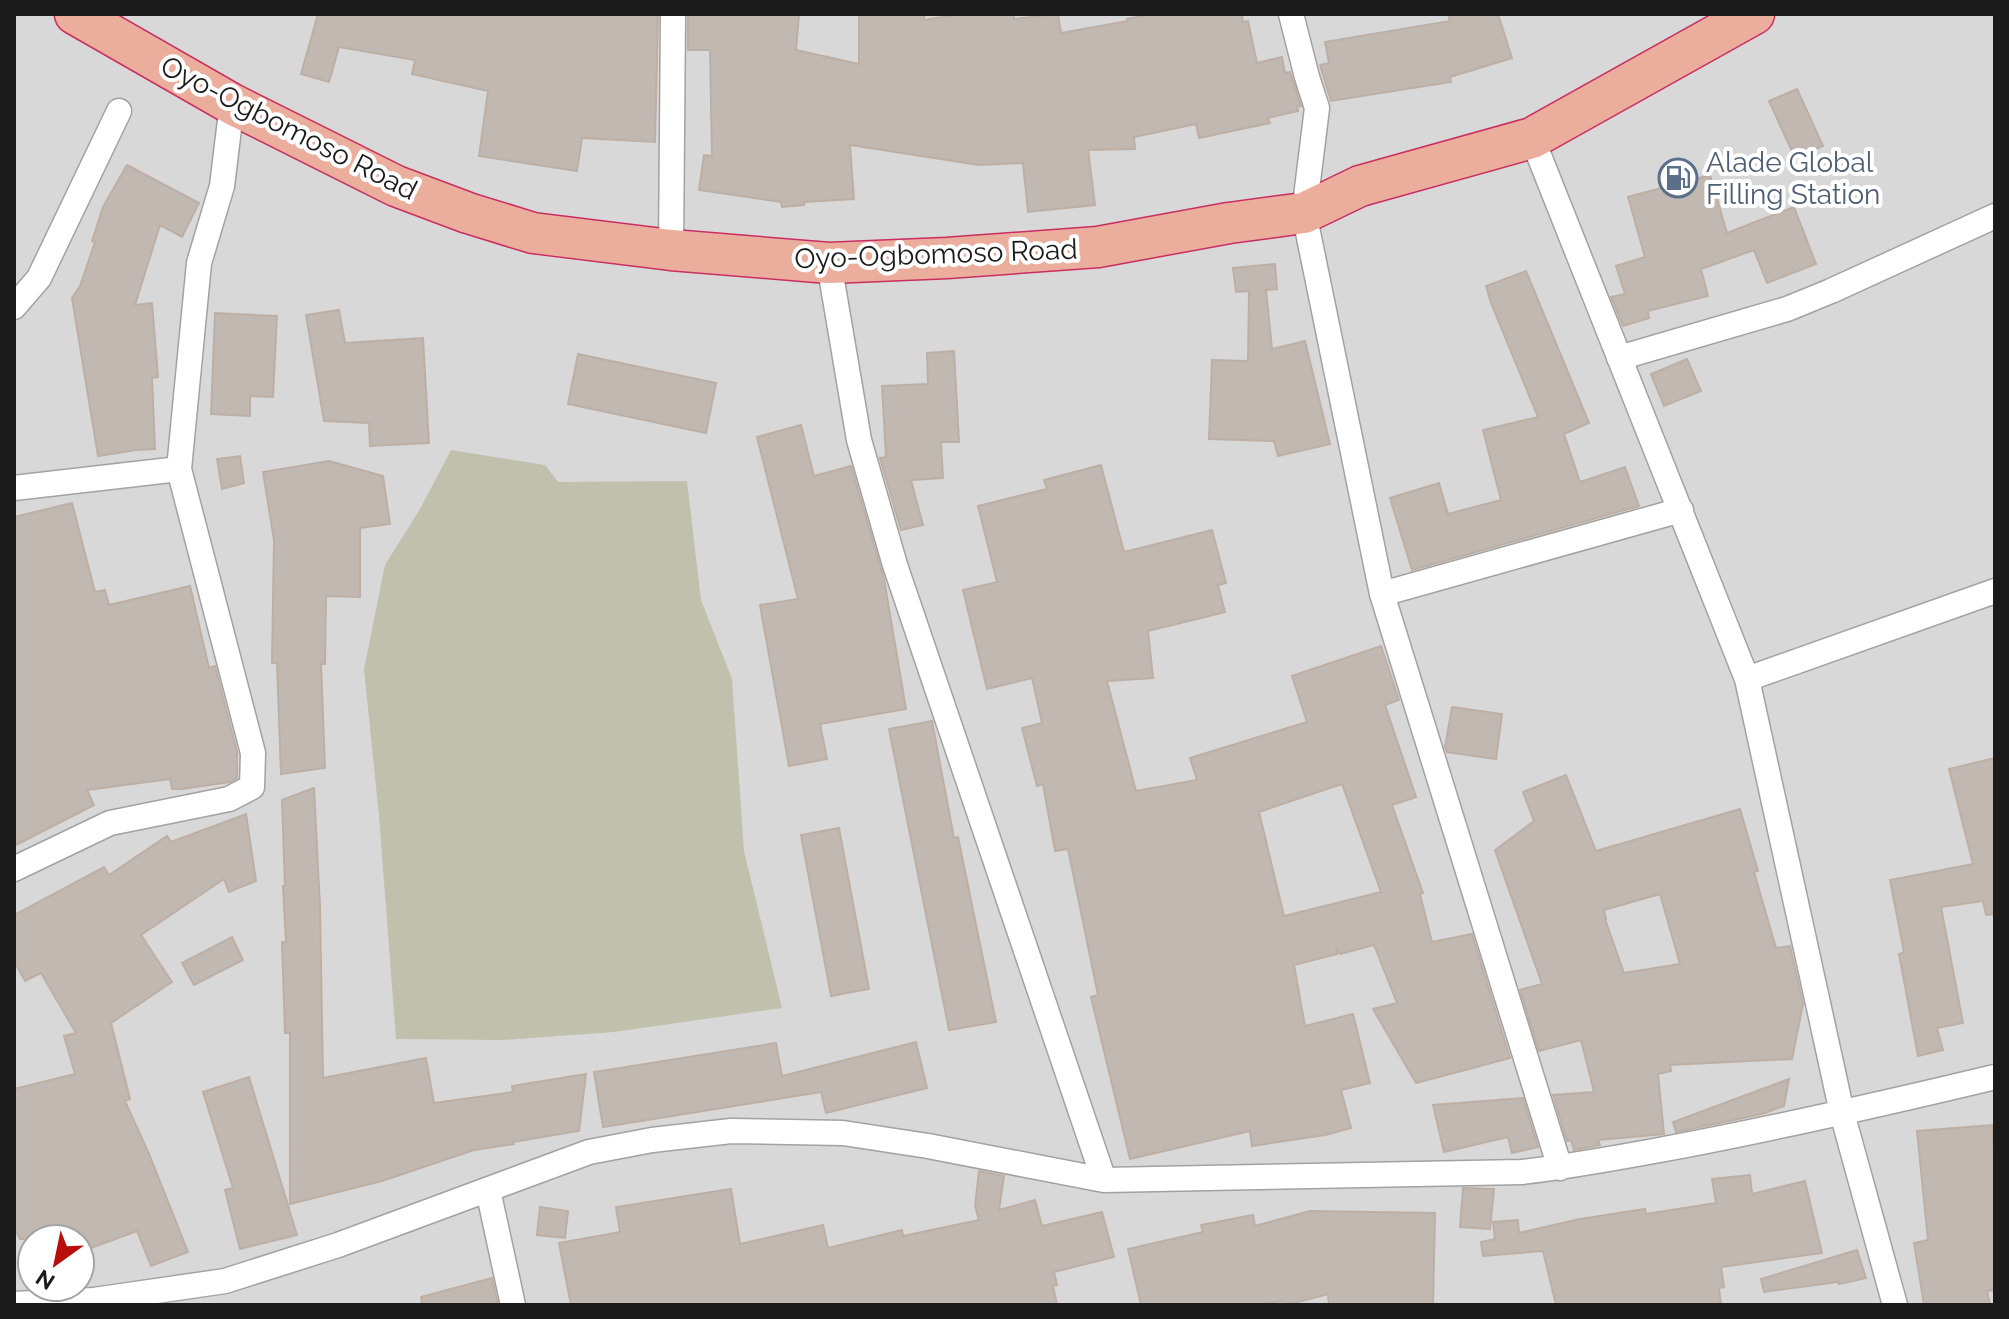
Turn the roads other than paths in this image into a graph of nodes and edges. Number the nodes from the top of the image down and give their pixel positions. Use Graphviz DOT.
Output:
graph roads {
  1 [pos="75,14"];
  2 [pos="673,14"];
  3 [pos="1291,14"];
  4 [pos="1754,14"];
  5 [pos="232,104"];
  6 [pos="119,111"];
  7 [pos="1532,138"];
  8 [pos="1304,213"];
  9 [pos="1995,216"];
  10 [pos="671,250"];
  11 [pos="829,263"];
  12 [pos="14,307"];
  13 [pos="1619,358"];
  14 [pos="179,469"];
  15 [pos="14,488"];
  16 [pos="1681,510"];
  17 [pos="1995,591"];
  18 [pos="1382,594"];
  19 [pos="1747,679"];
  20 [pos="14,869"];
  21 [pos="1995,1077"];
  22 [pos="1842,1113"];
  23 [pos="1560,1168"];
  24 [pos="1104,1180"];
  25 [pos="488,1190"];
  26 [pos="14,1304"];
  27 [pos="513,1305"];
  28 [pos="1895,1305"];
  1 -- 5 [label="highway, Oyo-Ogbomoso Road"];
  2 -- 10 [label="street"];
  3 -- 8 [label="street"];
  4 -- 7 [label="highway, Oyo-Ogbomoso Road"];
  5 -- 10 [label="highway, Oyo-Ogbomoso Road"];
  5 -- 14 [label="street"];
  6 -- 12 [label="street"];
  7 -- 8 [label="highway, Oyo-Ogbomoso Road"];
  7 -- 13 [label="street"];
  8 -- 11 [label="highway, Oyo-Ogbomoso Road"];
  8 -- 18 [label="street"];
  9 -- 13 [label="street"];
  10 -- 11 [label="highway, Oyo-Ogbomoso Road"];
  11 -- 24 [label="street"];
  13 -- 16 [label="street"];
  14 -- 15 [label="street"];
  14 -- 20 [label="street"];
  16 -- 18 [label="street"];
  16 -- 19 [label="street"];
  17 -- 19 [label="street"];
  18 -- 23 [label="street"];
  19 -- 22 [label="street"];
  21 -- 22 [label="street"];
  22 -- 23 [label="street"];
  22 -- 28 [label="street"];
  23 -- 24 [label="street"];
  24 -- 25 [label="street"];
  25 -- 26 [label="street"];
  25 -- 27 [label="street"];
}
